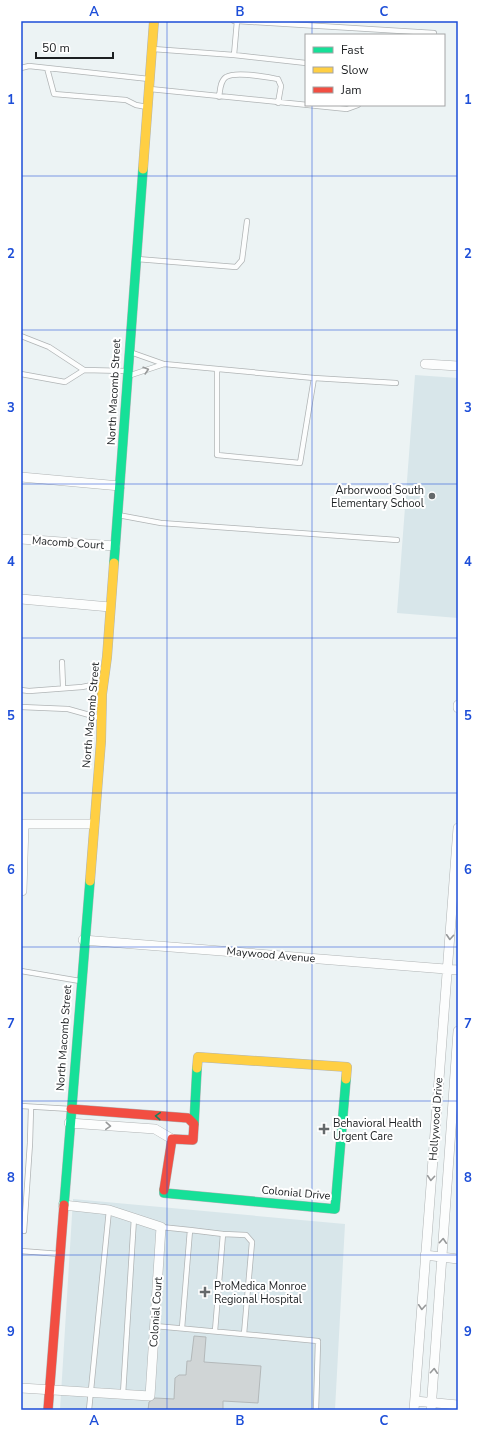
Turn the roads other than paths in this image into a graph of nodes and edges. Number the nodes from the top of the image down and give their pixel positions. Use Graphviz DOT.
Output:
graph roads {
  1 [pos="154,21"];
  2 [pos="236,21"];
  3 [pos="434,34"];
  4 [pos="152,48"];
  5 [pos="234,55"];
  6 [pos="305,63"];
  7 [pos="21,68"];
  8 [pos="47,68"];
  9 [pos="149,79"];
  10 [pos="148,89"];
  11 [pos="219,97"];
  12 [pos="278,103"];
  13 [pos="305,105"];
  14 [pos="312,106"];
  15 [pos="355,106"];
  16 [pos="147,107"];
  17 [pos="247,221"];
  18 [pos="136,259"];
  19 [pos="21,336"];
  20 [pos="129,351"];
  21 [pos="164,364"];
  22 [pos="425,364"];
  23 [pos="458,366"];
  24 [pos="84,370"];
  25 [pos="217,370"];
  26 [pos="128,373"];
  27 [pos="21,374"];
  28 [pos="314,378"];
  29 [pos="396,383"];
  30 [pos="21,477"];
  31 [pos="120,486"];
  32 [pos="118,515"];
  33 [pos="21,539"];
  34 [pos="397,540"];
  35 [pos="115,546"];
  36 [pos="21,599"];
  37 [pos="110,607"];
  38 [pos="62,662"];
  39 [pos="104,682"];
  40 [pos="63,687"];
  41 [pos="21,690"];
  42 [pos="458,705"];
  43 [pos="21,707"];
  44 [pos="458,708"];
  45 [pos="101,719"];
  46 [pos="22,824"];
  47 [pos="94,824"];
  48 [pos="458,828"];
  49 [pos="22,891"];
  50 [pos="84,940"];
  51 [pos="21,970"];
  52 [pos="448,970"];
  53 [pos="458,970"];
  54 [pos="80,981"];
  55 [pos="458,1031"];
  56 [pos="21,1106"];
  57 [pos="31,1107"];
  58 [pos="71,1109"];
  59 [pos="437,1112"];
  60 [pos="454,1114"];
  61 [pos="70,1123"];
  62 [pos="194,1124"];
  63 [pos="172,1139"];
  64 [pos="63,1205"];
  65 [pos="108,1210"];
  66 [pos="134,1218"];
  67 [pos="161,1227"];
  68 [pos="190,1230"];
  69 [pos="24,1231"];
  70 [pos="223,1234"];
  71 [pos="21,1251"];
  72 [pos="60,1254"];
  73 [pos="425,1255"];
  74 [pos="442,1257"];
  75 [pos="458,1259"];
  76 [pos="155,1326"];
  77 [pos="182,1328"];
  78 [pos="215,1331"];
  79 [pos="244,1334"];
  80 [pos="21,1388"];
  81 [pos="49,1390"];
  82 [pos="90,1392"];
  83 [pos="123,1394"];
  84 [pos="458,1405"];
  85 [pos="414,1406"];
  86 [pos="431,1407"];
  87 [pos="48,1410"];
  88 [pos="89,1410"];
  89 [pos="316,1410"];
  1 -- 4 [label="street, North Macomb Street"];
  2 -- 3 [label="lane"];
  2 -- 5 [label="lane"];
  4 -- 5 [label="lane"];
  4 -- 9 [label="street, North Macomb Street"];
  5 -- 6 [label="lane"];
  7 -- 8 [label="lane"];
  8 -- 9 [label="lane"];
  8 -- 16 [label="lane"];
  9 -- 10 [label="street, North Macomb Street"];
  10 -- 11 [label="lane"];
  10 -- 16 [label="street, North Macomb Street"];
  11 -- 12 [label="lane"];
  11 -- 12 [label="lane"];
  12 -- 13 [label="lane"];
  14 -- 15 [label="lane"];
  16 -- 18 [label="street, North Macomb Street"];
  17 -- 18 [label="lane"];
  18 -- 20 [label="street, North Macomb Street"];
  19 -- 24 [label="lane"];
  20 -- 21 [label="lane"];
  20 -- 26 [label="street, North Macomb Street"];
  21 -- 25 [label="lane"];
  26 -- 21 [label="lane, one-way"];
  22 -- 23 [label="street"];
  24 -- 26 [label="lane"];
  24 -- 27 [label="lane"];
  25 -- 28 [label="lane"];
  25 -- 28 [label="lane"];
  26 -- 31 [label="street, North Macomb Street"];
  28 -- 29 [label="lane"];
  30 -- 31 [label="street"];
  31 -- 32 [label="street, North Macomb Street"];
  32 -- 34 [label="lane"];
  32 -- 35 [label="street, North Macomb Street"];
  33 -- 35 [label="street, Macomb Court"];
  35 -- 37 [label="street, North Macomb Street"];
  36 -- 37 [label="street"];
  37 -- 39 [label="street, North Macomb Street"];
  38 -- 40 [label="lane"];
  39 -- 40 [label="lane"];
  39 -- 45 [label="street, North Macomb Street"];
  40 -- 41 [label="lane"];
  42 -- 44 [label="street"];
  43 -- 45 [label="lane"];
  45 -- 47 [label="street, North Macomb Street"];
  46 -- 47 [label="street"];
  46 -- 49 [label="street"];
  47 -- 50 [label="street, North Macomb Street"];
  48 -- 52 [label="street, Hollywood Drive, one-way"];
  50 -- 52 [label="street, Maywood Avenue"];
  50 -- 54 [label="street, North Macomb Street"];
  51 -- 54 [label="lane"];
  52 -- 53 [label="street, Maywood Avenue"];
  52 -- 59 [label="street, Hollywood Drive"];
  54 -- 58 [label="street, North Macomb Street"];
  55 -- 60 [label="street, Hollywood Drive"];
  56 -- 57 [label="lane"];
  57 -- 58 [label="lane"];
  57 -- 69 [label="lane"];
  58 -- 61 [label="street, North Macomb Street"];
  62 -- 58 [label="street, one-way"];
  59 -- 60 [label="street"];
  59 -- 73 [label="street, Hollywood Drive, one-way"];
  74 -- 60 [label="street, Hollywood Drive, one-way"];
  61 -- 63 [label="street, Colonial Drive, one-way"];
  61 -- 64 [label="street, North Macomb Street"];
  62 -- 63 [label="street, Colonial Drive"];
  62 -- 63 [label="street, Colonial Drive"];
  64 -- 65 [label="street"];
  64 -- 72 [label="street, North Macomb Street"];
  65 -- 66 [label="street"];
  65 -- 82 [label="lane"];
  66 -- 67 [label="street"];
  66 -- 83 [label="lane"];
  67 -- 68 [label="lane"];
  67 -- 76 [label="street, Colonial Court"];
  68 -- 70 [label="lane"];
  68 -- 77 [label="lane"];
  70 -- 78 [label="lane"];
  70 -- 79 [label="lane"];
  71 -- 72 [label="lane"];
  72 -- 81 [label="street, North Macomb Street"];
  73 -- 74 [label="street"];
  73 -- 85 [label="street, Hollywood Drive, one-way"];
  74 -- 75 [label="street"];
  86 -- 74 [label="street, Hollywood Drive, one-way"];
  76 -- 77 [label="lane"];
  76 -- 83 [label="street, Colonial Court"];
  77 -- 78 [label="lane"];
  78 -- 79 [label="lane"];
  79 -- 89 [label="lane"];
  80 -- 81 [label="street, Colonial Court"];
  81 -- 82 [label="street, Colonial Court"];
  81 -- 87 [label="street, North Macomb Street"];
  82 -- 83 [label="street, Colonial Court"];
  82 -- 88 [label="lane"];
  84 -- 86 [label="street"];
  85 -- 86 [label="street"];
}
